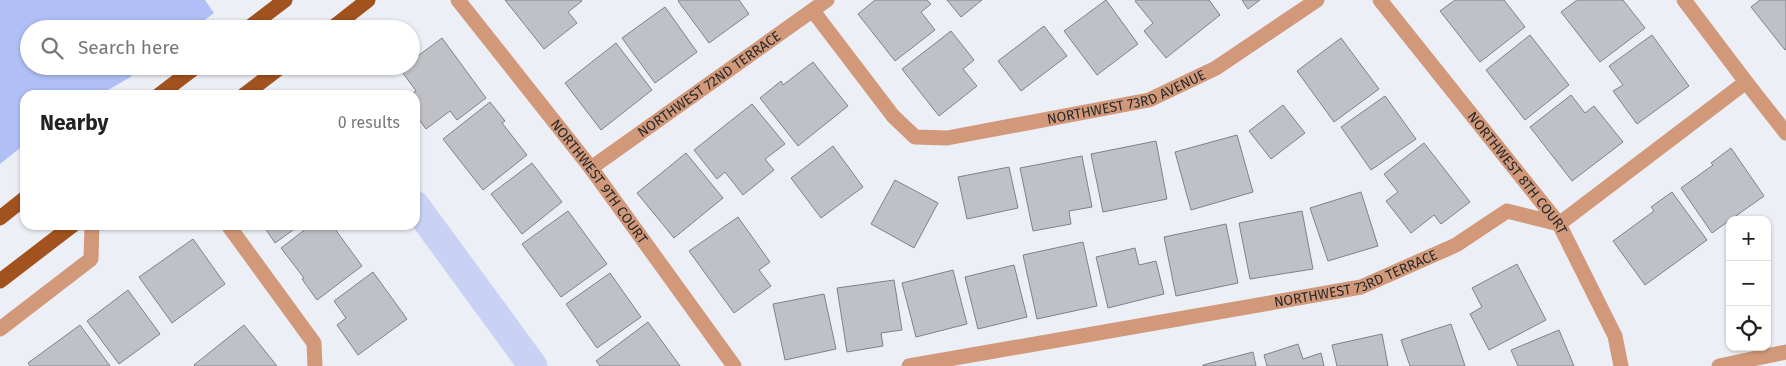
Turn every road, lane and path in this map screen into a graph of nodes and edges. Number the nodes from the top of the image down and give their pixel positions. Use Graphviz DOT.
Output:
graph roads {
  1 [pos="285,0"];
  2 [pos="368,0"];
  3 [pos="458,0"];
  4 [pos="827,0"];
  5 [pos="1317,0"];
  6 [pos="1380,0"];
  7 [pos="1684,0"];
  8 [pos="813,11"];
  9 [pos="259,20"];
  10 [pos="342,20"];
  11 [pos="185,75"];
  12 [pos="270,75"];
  13 [pos="1746,82"];
  14 [pos="165,90"];
  15 [pos="251,90"];
  16 [pos="1786,133"];
  17 [pos="592,168"];
  18 [pos="20,202"];
  19 [pos="0,218"];
  20 [pos="1559,224"];
  21 [pos="66,230"];
  22 [pos="92,230"];
  23 [pos="232,230"];
  24 [pos="0,281"];
  25 [pos="0,329"];
  26 [pos="1786,352"];
  27 [pos="315,366"];
  28 [pos="734,366"];
  29 [pos="909,366"];
  30 [pos="1622,366"];
  31 [pos="1719,366"];
  1 -- 9 [label="main road"];
  2 -- 10 [label="main road"];
  3 -- 17 [label="street, NORTHWEST 9TH COURT"];
  4 -- 8 [label="street, NORTHWEST 72ND TERRACE"];
  5 -- 8 [label="street, NORTHWEST 73RD AVENUE"];
  6 -- 20 [label="street, NORTHWEST 8TH COURT"];
  7 -- 13 [label="street"];
  8 -- 17 [label="street, NORTHWEST 72ND TERRACE"];
  11 -- 14 [label="main road"];
  12 -- 15 [label="main road"];
  13 -- 16 [label="street"];
  13 -- 20 [label="street"];
  17 -- 28 [label="street, NORTHWEST 9TH COURT"];
  18 -- 19 [label="main road"];
  20 -- 29 [label="street, NORTHWEST 73RD TERRACE"];
  20 -- 30 [label="street, NORTHWEST 8TH COURT"];
  21 -- 24 [label="main road"];
  22 -- 25 [label="street"];
  23 -- 27 [label="street"];
  26 -- 31 [label="street"];
}
